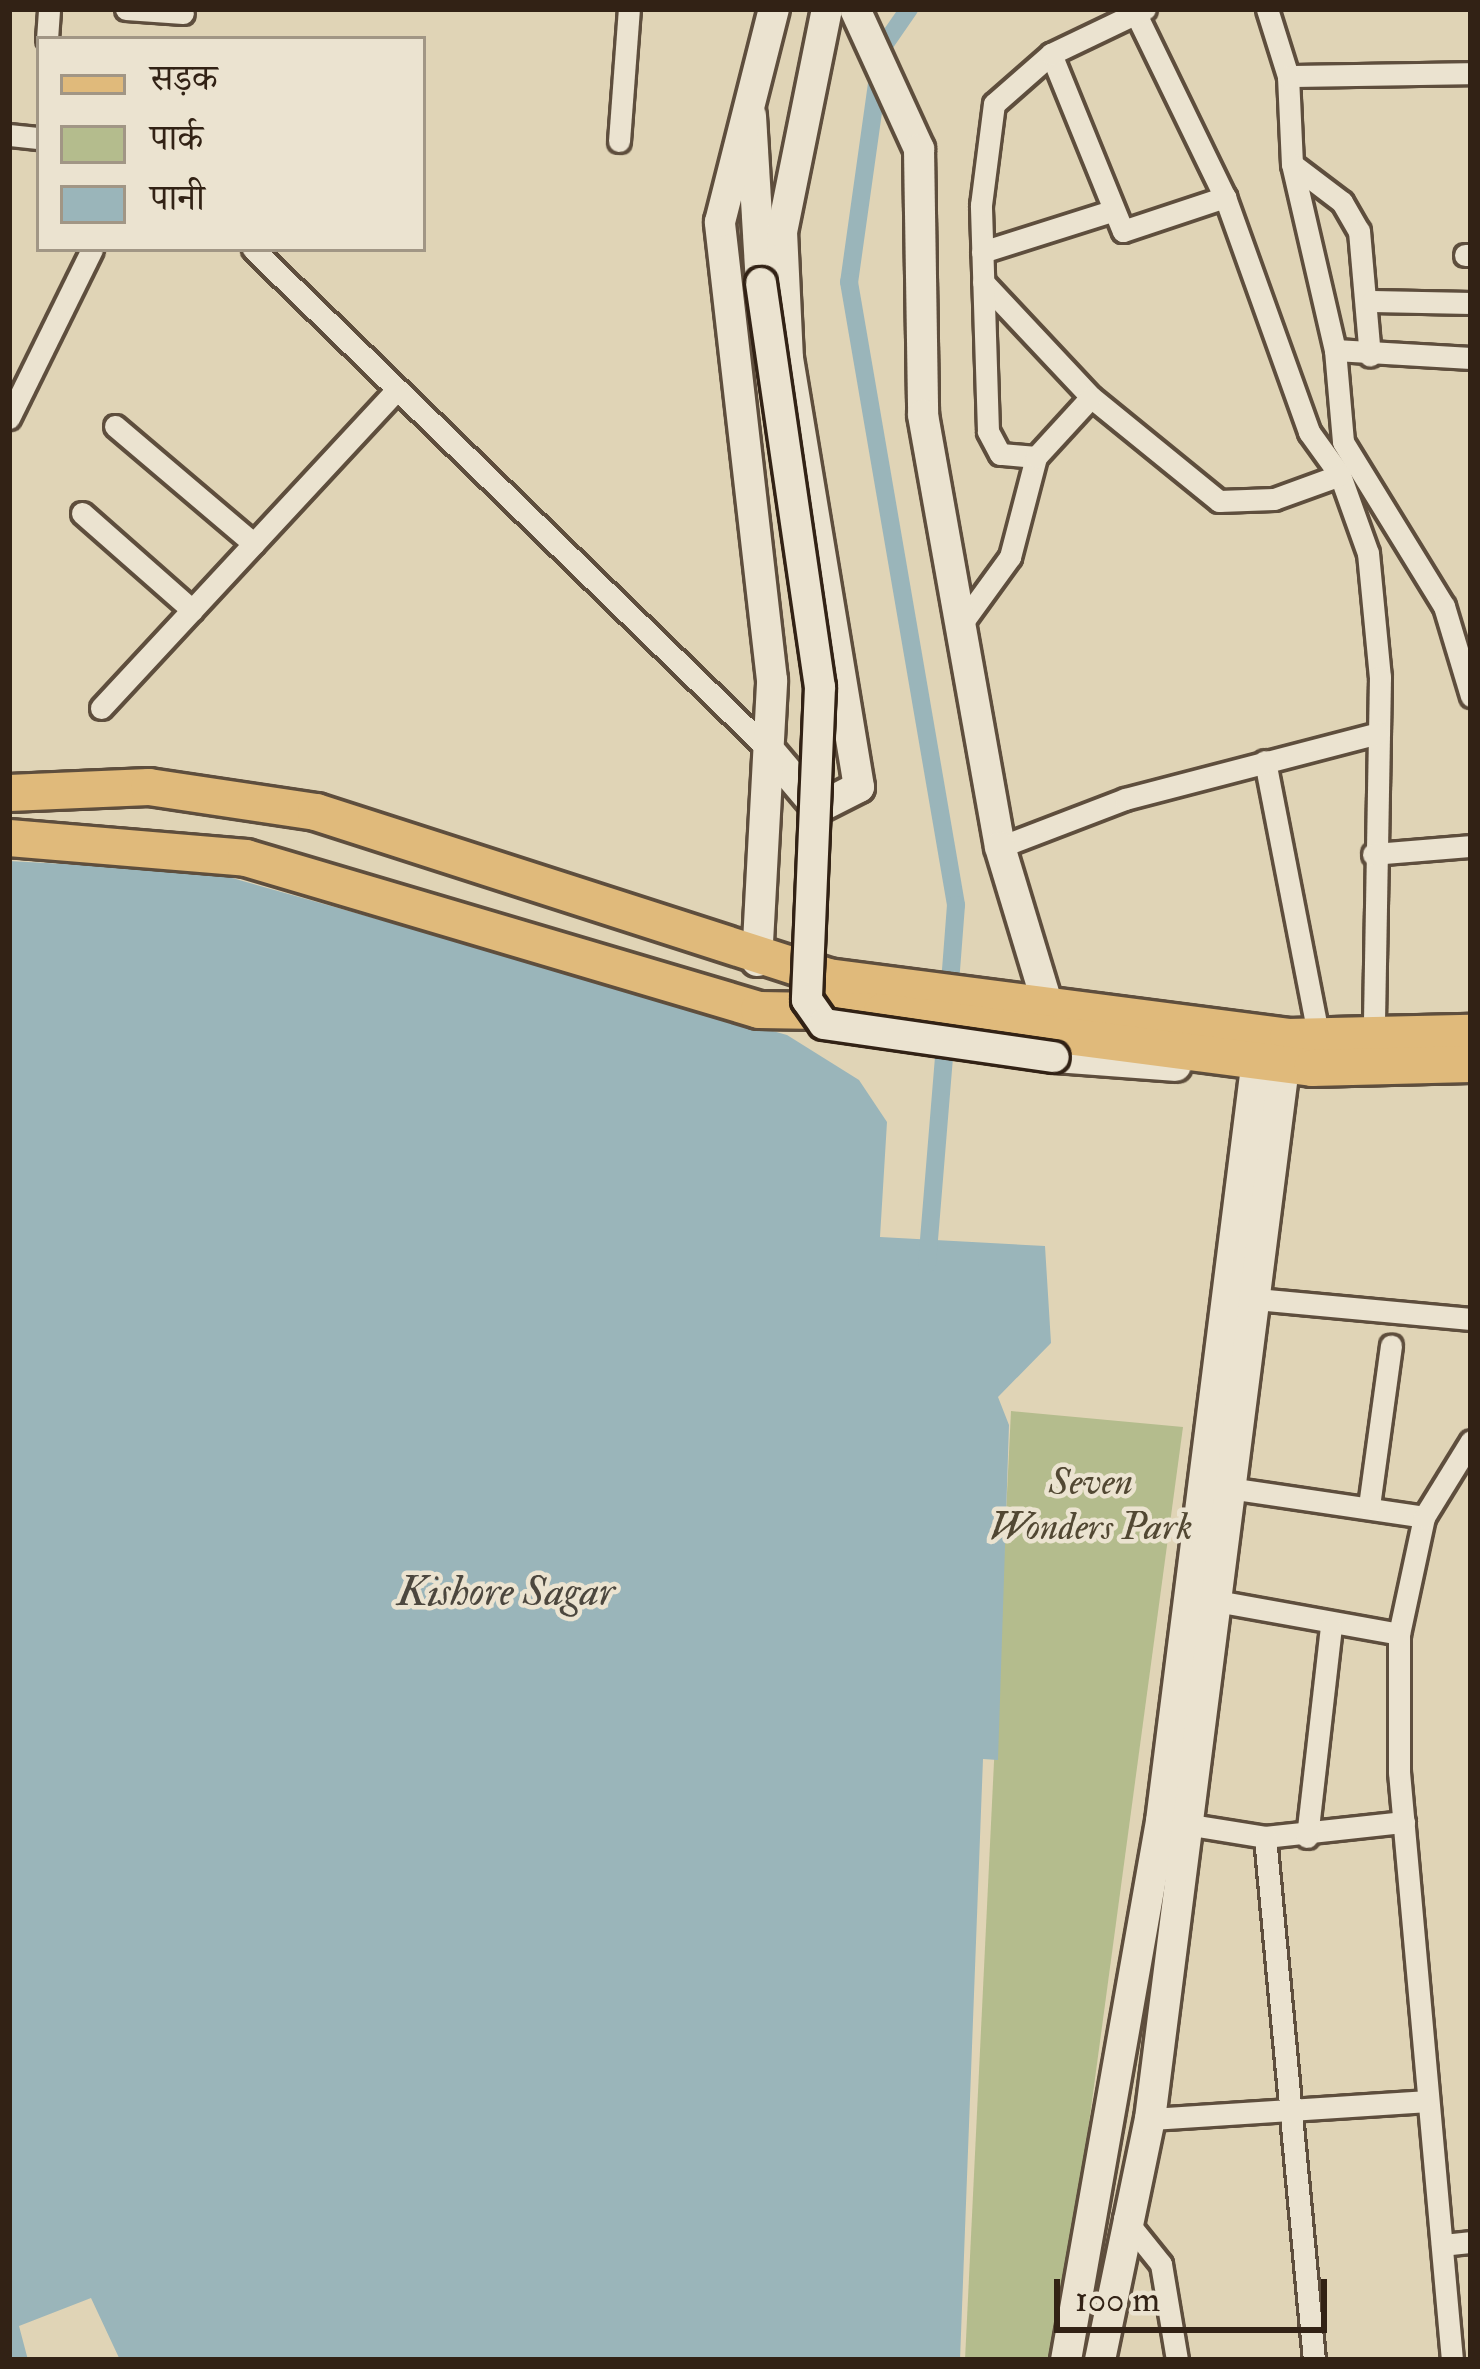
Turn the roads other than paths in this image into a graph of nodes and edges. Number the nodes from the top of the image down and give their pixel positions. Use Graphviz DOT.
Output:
graph roads {
  1 [pos="125,9"];
  2 [pos="629,9"];
  3 [pos="774,9"];
  4 [pos="827,9"];
  5 [pos="855,9"];
  6 [pos="1267,9"];
  7 [pos="1140,10"];
  8 [pos="183,14"];
  9 [pos="1052,54"];
  10 [pos="1471,73"];
  11 [pos="1288,76"];
  12 [pos="749,96"];
  13 [pos="620,141"];
  14 [pos="1292,164"];
  15 [pos="1225,197"];
  16 [pos="1111,211"];
  17 [pos="91,252"];
  18 [pos="256,252"];
  19 [pos="982,252"];
  20 [pos="983,282"];
  21 [pos="1372,301"];
  22 [pos="1471,303"];
  23 [pos="1335,350"];
  24 [pos="1370,356"];
  25 [pos="1471,358"];
  26 [pos="392,395"];
  27 [pos="1091,397"];
  28 [pos="9,418"];
  29 [pos="116,426"];
  30 [pos="1332,446"];
  31 [pos="1036,457"];
  32 [pos="1340,475"];
  33 [pos="82,514"];
  34 [pos="254,544"];
  35 [pos="192,610"];
  36 [pos="962,623"];
  37 [pos="1464,643"];
  38 [pos="1471,696"];
  39 [pos="101,709"];
  40 [pos="1379,733"];
  41 [pos="773,754"];
  42 [pos="1265,760"];
  43 [pos="9,794"];
  44 [pos="9,838"];
  45 [pos="1471,846"];
  46 [pos="1000,848"];
  47 [pos="1372,854"];
  48 [pos="757,961"];
  49 [pos="881,998"];
  50 [pos="1040,1025"];
  51 [pos="1471,1033"];
  52 [pos="1374,1037"];
  53 [pos="1274,1049"];
  54 [pos="1471,1064"];
  55 [pos="1244,1298"];
  56 [pos="1471,1319"];
  57 [pos="1391,1346"];
  58 [pos="1471,1441"];
  59 [pos="1235,1489"];
  60 [pos="1369,1506"];
  61 [pos="1424,1517"];
  62 [pos="1222,1602"];
  63 [pos="1331,1628"];
  64 [pos="1399,1634"];
  65 [pos="1404,1822"];
  66 [pos="1176,1823"];
  67 [pos="1264,1837"];
  68 [pos="1307,1837"];
  69 [pos="1425,2101"];
  70 [pos="1286,2110"];
  71 [pos="1150,2119"];
  72 [pos="1124,2218"];
  73 [pos="1471,2242"];
  74 [pos="1442,2245"];
  75 [pos="1066,2360"];
  76 [pos="1100,2360"];
  77 [pos="1177,2360"];
  78 [pos="1314,2360"];
  79 [pos="1452,2360"];
  1 -- 8 [label="street"];
  2 -- 13 [label="street"];
  3 -- 12 [label="street"];
  4 -- 41 [label="street"];
  5 -- 36 [label="street"];
  6 -- 11 [label="street"];
  7 -- 9 [label="street"];
  7 -- 15 [label="street"];
  9 -- 16 [label="street"];
  9 -- 19 [label="street"];
  10 -- 11 [label="street"];
  11 -- 14 [label="street"];
  12 -- 41 [label="street"];
  12 -- 50 [label="street, bridge"];
  14 -- 21 [label="street"];
  14 -- 23 [label="street"];
  15 -- 16 [label="street"];
  15 -- 30 [label="street"];
  16 -- 19 [label="street"];
  17 -- 28 [label="street"];
  18 -- 26 [label="street"];
  19 -- 20 [label="street"];
  20 -- 27 [label="street"];
  20 -- 31 [label="street"];
  21 -- 22 [label="street"];
  21 -- 24 [label="street"];
  23 -- 24 [label="street"];
  23 -- 30 [label="street"];
  24 -- 25 [label="street"];
  26 -- 34 [label="street"];
  26 -- 41 [label="street"];
  27 -- 31 [label="street"];
  27 -- 32 [label="street"];
  29 -- 34 [label="street"];
  30 -- 32 [label="street"];
  30 -- 37 [label="street"];
  31 -- 36 [label="street"];
  32 -- 40 [label="street"];
  33 -- 35 [label="street"];
  34 -- 35 [label="street"];
  35 -- 39 [label="street"];
  36 -- 46 [label="street"];
  37 -- 38 [label="street"];
  40 -- 42 [label="street"];
  40 -- 47 [label="street"];
  41 -- 48 [label="street"];
  42 -- 46 [label="street"];
  42 -- 53 [label="street"];
  43 -- 48 [label="main road"];
  44 -- 49 [label="main road"];
  45 -- 47 [label="street"];
  46 -- 50 [label="street"];
  47 -- 52 [label="street"];
  48 -- 49 [label="main road"];
  49 -- 50 [label="main road"];
  50 -- 53 [label="main road"];
  50 -- 53 [label="street"];
  51 -- 52 [label="main road"];
  52 -- 53 [label="main road"];
  53 -- 54 [label="main road"];
  53 -- 55 [label="street"];
  55 -- 56 [label="street"];
  55 -- 59 [label="street"];
  55 -- 66 [label="street"];
  57 -- 60 [label="street"];
  58 -- 61 [label="street"];
  59 -- 60 [label="street"];
  59 -- 62 [label="street"];
  60 -- 61 [label="street"];
  61 -- 64 [label="street"];
  62 -- 63 [label="street"];
  62 -- 66 [label="street"];
  63 -- 64 [label="street"];
  63 -- 68 [label="street"];
  64 -- 65 [label="street"];
  65 -- 68 [label="street"];
  65 -- 69 [label="street"];
  66 -- 67 [label="street"];
  66 -- 71 [label="street"];
  66 -- 75 [label="street"];
  67 -- 68 [label="street"];
  67 -- 70 [label="street"];
  69 -- 70 [label="street"];
  69 -- 74 [label="street"];
  70 -- 71 [label="street"];
  70 -- 78 [label="street"];
  71 -- 72 [label="street"];
  72 -- 76 [label="street"];
  72 -- 77 [label="street"];
  73 -- 74 [label="street"];
  74 -- 79 [label="street"];
}
